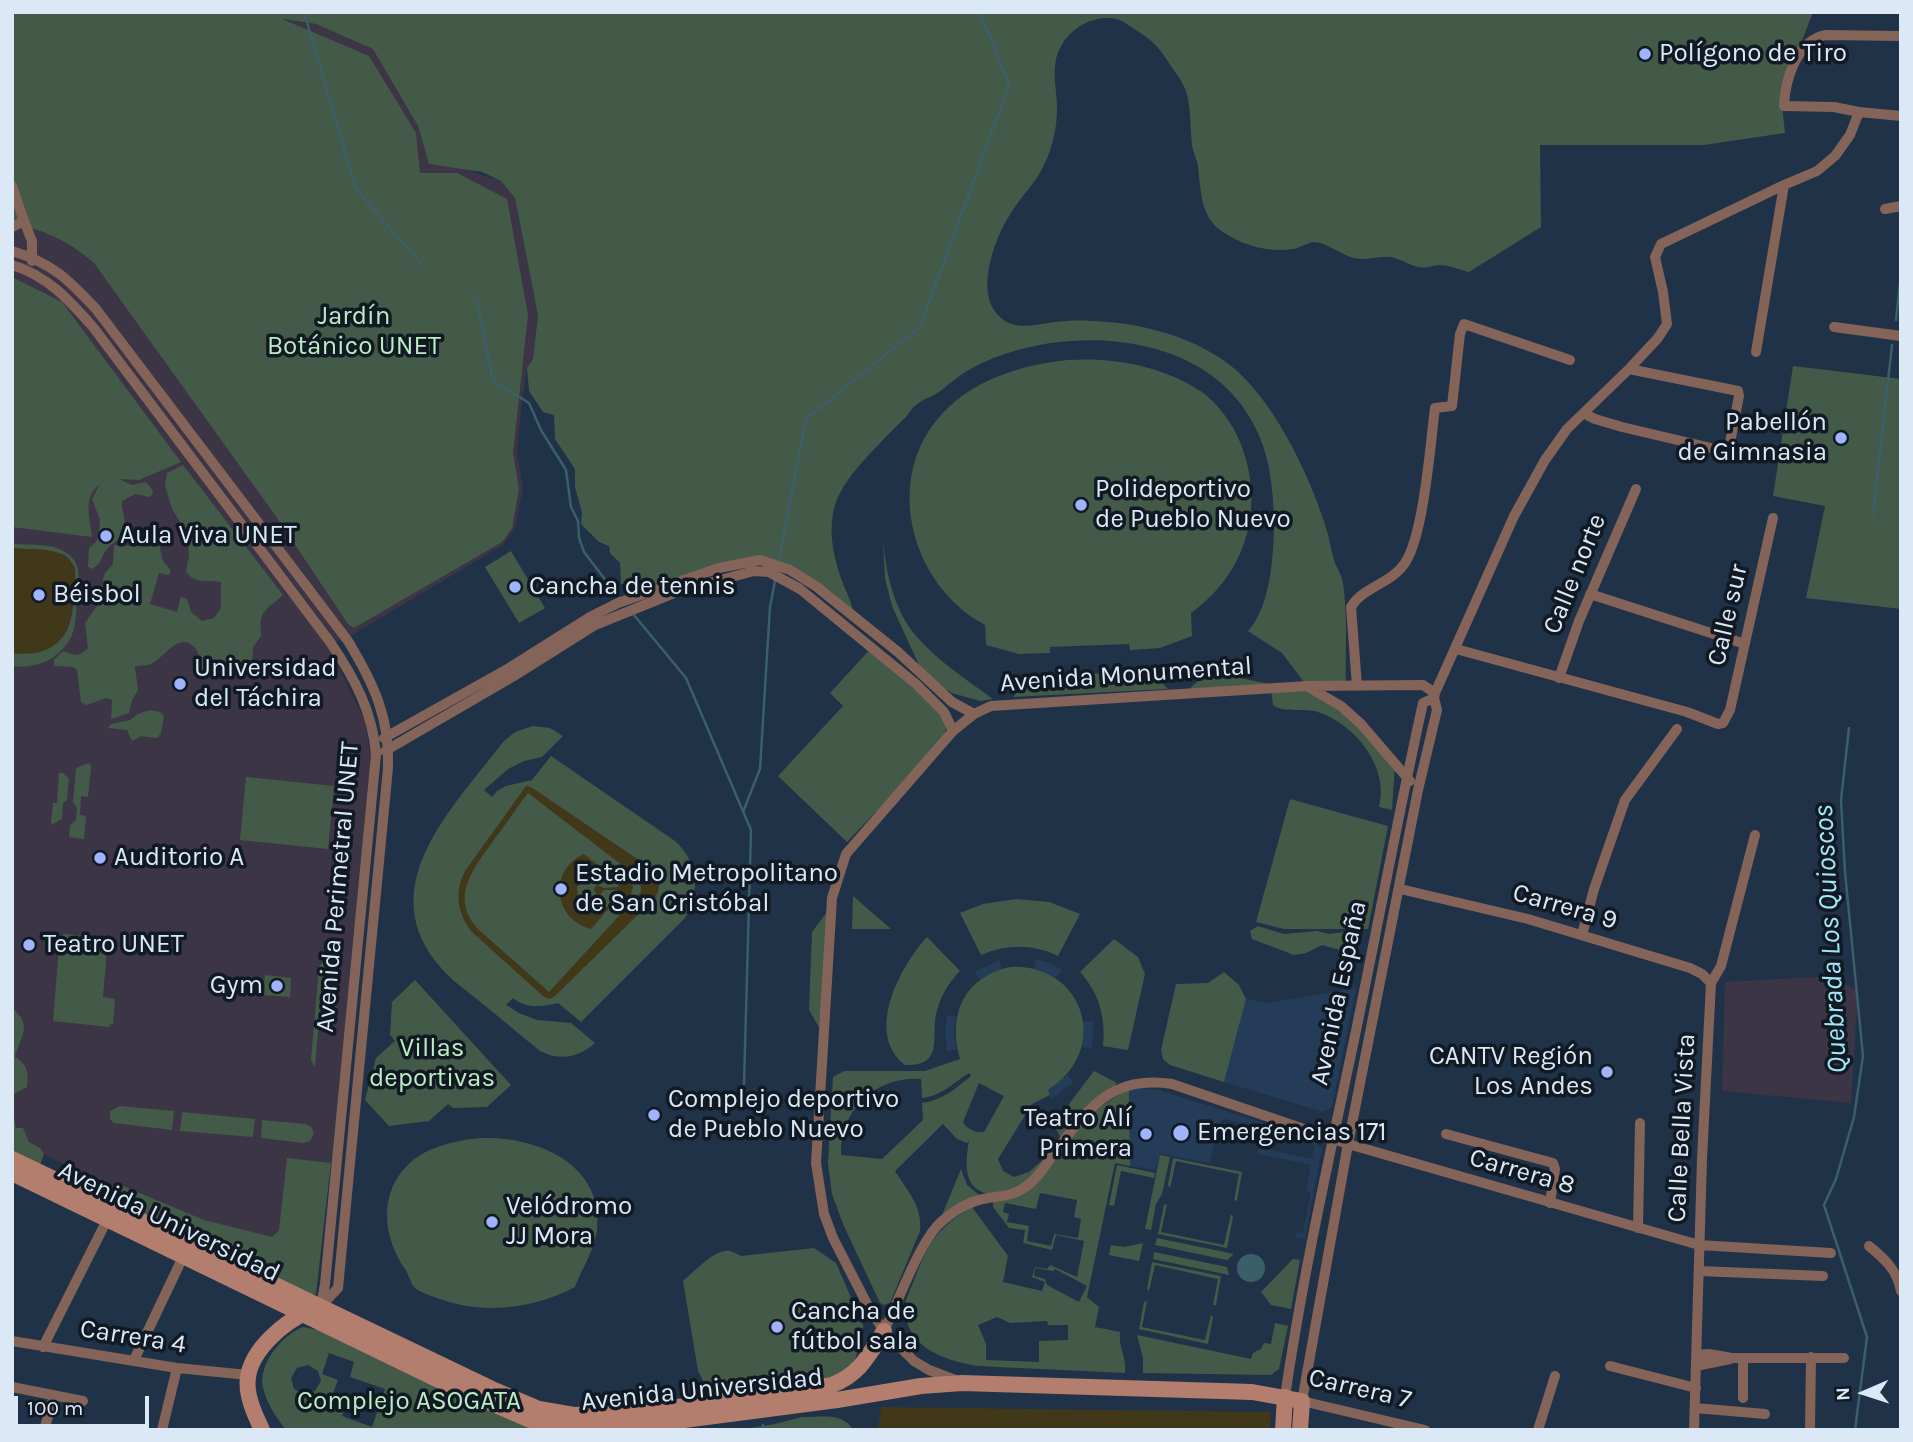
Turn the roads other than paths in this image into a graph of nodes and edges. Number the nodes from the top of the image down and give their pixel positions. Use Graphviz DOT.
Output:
graph roads {
  1 [pos="1901,36"];
  2 [pos="1859,112"];
  3 [pos="1901,116"];
  4 [pos="1784,185"];
  5 [pos="12,186"];
  6 [pos="1901,206"];
  7 [pos="1885,209"];
  8 [pos="24,221"];
  9 [pos="12,227"];
  10 [pos="12,251"];
  11 [pos="33,257"];
  12 [pos="12,265"];
  13 [pos="29,271"];
  14 [pos="1834,327"];
  15 [pos="1901,336"];
  16 [pos="1756,352"];
  17 [pos="1570,360"];
  18 [pos="1629,369"];
  19 [pos="1585,414"];
  20 [pos="1636,489"];
  21 [pos="1773,518"];
  22 [pos="783,572"];
  23 [pos="1590,594"];
  24 [pos="592,621"];
  25 [pos="879,638"];
  26 [pos="1745,644"];
  27 [pos="871,647"];
  28 [pos="1456,649"];
  29 [pos="1559,678"];
  30 [pos="1307,686"];
  31 [pos="1357,686"];
  32 [pos="1435,695"];
  33 [pos="974,713"];
  34 [pos="1677,729"];
  35 [pos="953,731"];
  36 [pos="388,736"];
  37 [pos="375,742"];
  38 [pos="389,749"];
  39 [pos="376,755"];
  40 [pos="1407,777"];
  41 [pos="1418,790"];
  42 [pos="1755,835"];
  43 [pos="1400,889"];
  44 [pos="1582,935"];
  45 [pos="1711,983"];
  46 [pos="1640,1123"];
  47 [pos="340,1127"];
  48 [pos="352,1128"];
  49 [pos="1446,1134"];
  50 [pos="1334,1139"];
  51 [pos="1348,1144"];
  52 [pos="338,1146"];
  53 [pos="351,1147"];
  54 [pos="12,1159"];
  55 [pos="12,1173"];
  56 [pos="1550,1203"];
  57 [pos="107,1220"];
  58 [pos="1638,1228"];
  59 [pos="1699,1245"];
  60 [pos="1869,1246"];
  61 [pos="1830,1253"];
  62 [pos="183,1257"];
  63 [pos="1699,1271"];
  64 [pos="1823,1276"];
  65 [pos="1901,1291"];
  66 [pos="321,1306"];
  67 [pos="301,1315"];
  68 [pos="884,1331"];
  69 [pos="12,1341"];
  70 [pos="43,1347"];
  71 [pos="1811,1357"];
  72 [pos="1738,1358"];
  73 [pos="1844,1358"];
  74 [pos="134,1360"];
  75 [pos="1696,1360"];
  76 [pos="1610,1366"];
  77 [pos="177,1368"];
  78 [pos="248,1375"];
  79 [pos="1555,1376"];
  80 [pos="962,1383"];
  81 [pos="12,1387"];
  82 [pos="1696,1388"];
  83 [pos="54,1396"];
  84 [pos="1285,1397"];
  85 [pos="1743,1398"];
  86 [pos="83,1401"];
  87 [pos="1301,1401"];
  88 [pos="1695,1408"];
  89 [pos="1765,1414"];
  90 [pos="44,1430"];
  91 [pos="162,1430"];
  92 [pos="262,1430"];
  93 [pos="1283,1430"];
  94 [pos="1300,1430"];
  95 [pos="1425,1430"];
  96 [pos="1538,1430"];
  97 [pos="1694,1430"];
  98 [pos="1810,1430"];
  1 -- 2 [label="street"];
  2 -- 3 [label="street"];
  2 -- 4 [label="street"];
  4 -- 16 [label="street"];
  4 -- 18 [label="street"];
  5 -- 8 [label="street"];
  6 -- 7 [label="street"];
  8 -- 9 [label="street"];
  8 -- 11 [label="street"];
  10 -- 11 [label="street"];
  11 -- 13 [label="street"];
  11 -- 36 [label="street"];
  12 -- 13 [label="street, Avenida Perimetral UNET"];
  13 -- 37 [label="street, Avenida Perimetral UNET"];
  14 -- 15 [label="street"];
  17 -- 31 [label="street"];
  18 -- 19 [label="street"];
  18 -- 19 [label="street"];
  19 -- 28 [label="street"];
  20 -- 23 [label="street, Calle norte"];
  21 -- 26 [label="street, Calle sur"];
  22 -- 24 [label="street"];
  22 -- 25 [label="street"];
  22 -- 27 [label="street"];
  23 -- 26 [label="street"];
  23 -- 29 [label="street, Calle norte"];
  24 -- 36 [label="street"];
  24 -- 38 [label="street"];
  25 -- 27 [label="street"];
  25 -- 33 [label="street"];
  26 -- 29 [label="street, Calle sur"];
  27 -- 35 [label="street"];
  28 -- 29 [label="street"];
  28 -- 32 [label="street"];
  30 -- 31 [label="street, Avenida Monumental"];
  30 -- 33 [label="street, Avenida Monumental"];
  30 -- 40 [label="street"];
  31 -- 32 [label="street, Avenida Monumental"];
  32 -- 40 [label="street, Avenida España"];
  32 -- 41 [label="street, Avenida España"];
  33 -- 35 [label="street, Avenida Monumental"];
  34 -- 44 [label="street"];
  35 -- 68 [label="street, Avenida Monumental"];
  36 -- 37 [label="street"];
  36 -- 38 [label="street"];
  37 -- 39 [label="street, Avenida Perimetral UNET"];
  38 -- 39 [label="street"];
  38 -- 48 [label="street"];
  39 -- 47 [label="street, Avenida Perimetral UNET"];
  40 -- 41 [label="street"];
  40 -- 50 [label="street, Avenida España"];
  41 -- 43 [label="street, Avenida España"];
  42 -- 45 [label="street, Calle Bella Vista"];
  43 -- 44 [label="street, Carrera 9"];
  43 -- 51 [label="street, Avenida España"];
  44 -- 45 [label="street, Carrera 9"];
  45 -- 59 [label="street, Calle Bella Vista"];
  46 -- 58 [label="street"];
  47 -- 48 [label="street"];
  47 -- 52 [label="street, Avenida Perimetral UNET"];
  48 -- 53 [label="street"];
  49 -- 56 [label="street"];
  50 -- 51 [label="street, Carrera 8"];
  50 -- 68 [label="street, Carrera 8"];
  50 -- 84 [label="street, Avenida España"];
  51 -- 56 [label="street, Carrera 8"];
  51 -- 87 [label="street, Avenida España"];
  52 -- 53 [label="street"];
  52 -- 66 [label="street, Avenida Perimetral UNET"];
  53 -- 66 [label="street"];
  54 -- 66 [label="street, Avenida Universidad"];
  55 -- 57 [label="street, Avenida Universidad"];
  56 -- 58 [label="street, Carrera 8"];
  57 -- 62 [label="street, Avenida Universidad"];
  57 -- 70 [label="street"];
  58 -- 59 [label="street, Carrera 8"];
  59 -- 61 [label="street, Carrera 8"];
  59 -- 63 [label="street, Calle Bella Vista"];
  60 -- 65 [label="street"];
  62 -- 67 [label="street, Avenida Universidad"];
  62 -- 74 [label="street"];
  63 -- 64 [label="street"];
  63 -- 75 [label="street, Calle Bella Vista"];
  66 -- 67 [label="street"];
  66 -- 68 [label="street, Avenida Universidad"];
  67 -- 78 [label="street"];
  67 -- 80 [label="street, Avenida Universidad"];
  68 -- 80 [label="street, Avenida Monumental"];
  69 -- 70 [label="street, Carrera 4"];
  70 -- 74 [label="street, Carrera 4"];
  71 -- 72 [label="street"];
  71 -- 73 [label="street"];
  71 -- 98 [label="street"];
  72 -- 75 [label="street"];
  72 -- 85 [label="street"];
  74 -- 77 [label="street, Carrera 4"];
  75 -- 82 [label="street, Calle Bella Vista"];
  76 -- 82 [label="street"];
  77 -- 78 [label="street, Carrera 4"];
  77 -- 91 [label="street"];
  78 -- 92 [label="street"];
  79 -- 96 [label="street"];
  80 -- 84 [label="street, Avenida Universidad"];
  81 -- 83 [label="street"];
  82 -- 88 [label="street, Calle Bella Vista"];
  83 -- 86 [label="street"];
  83 -- 90 [label="street"];
  84 -- 87 [label="street, Carrera 7"];
  84 -- 93 [label="street, Avenida España"];
  87 -- 94 [label="street, Avenida España"];
  87 -- 95 [label="street, Carrera 7"];
  88 -- 89 [label="street"];
  88 -- 97 [label="street, Calle Bella Vista"];
}
